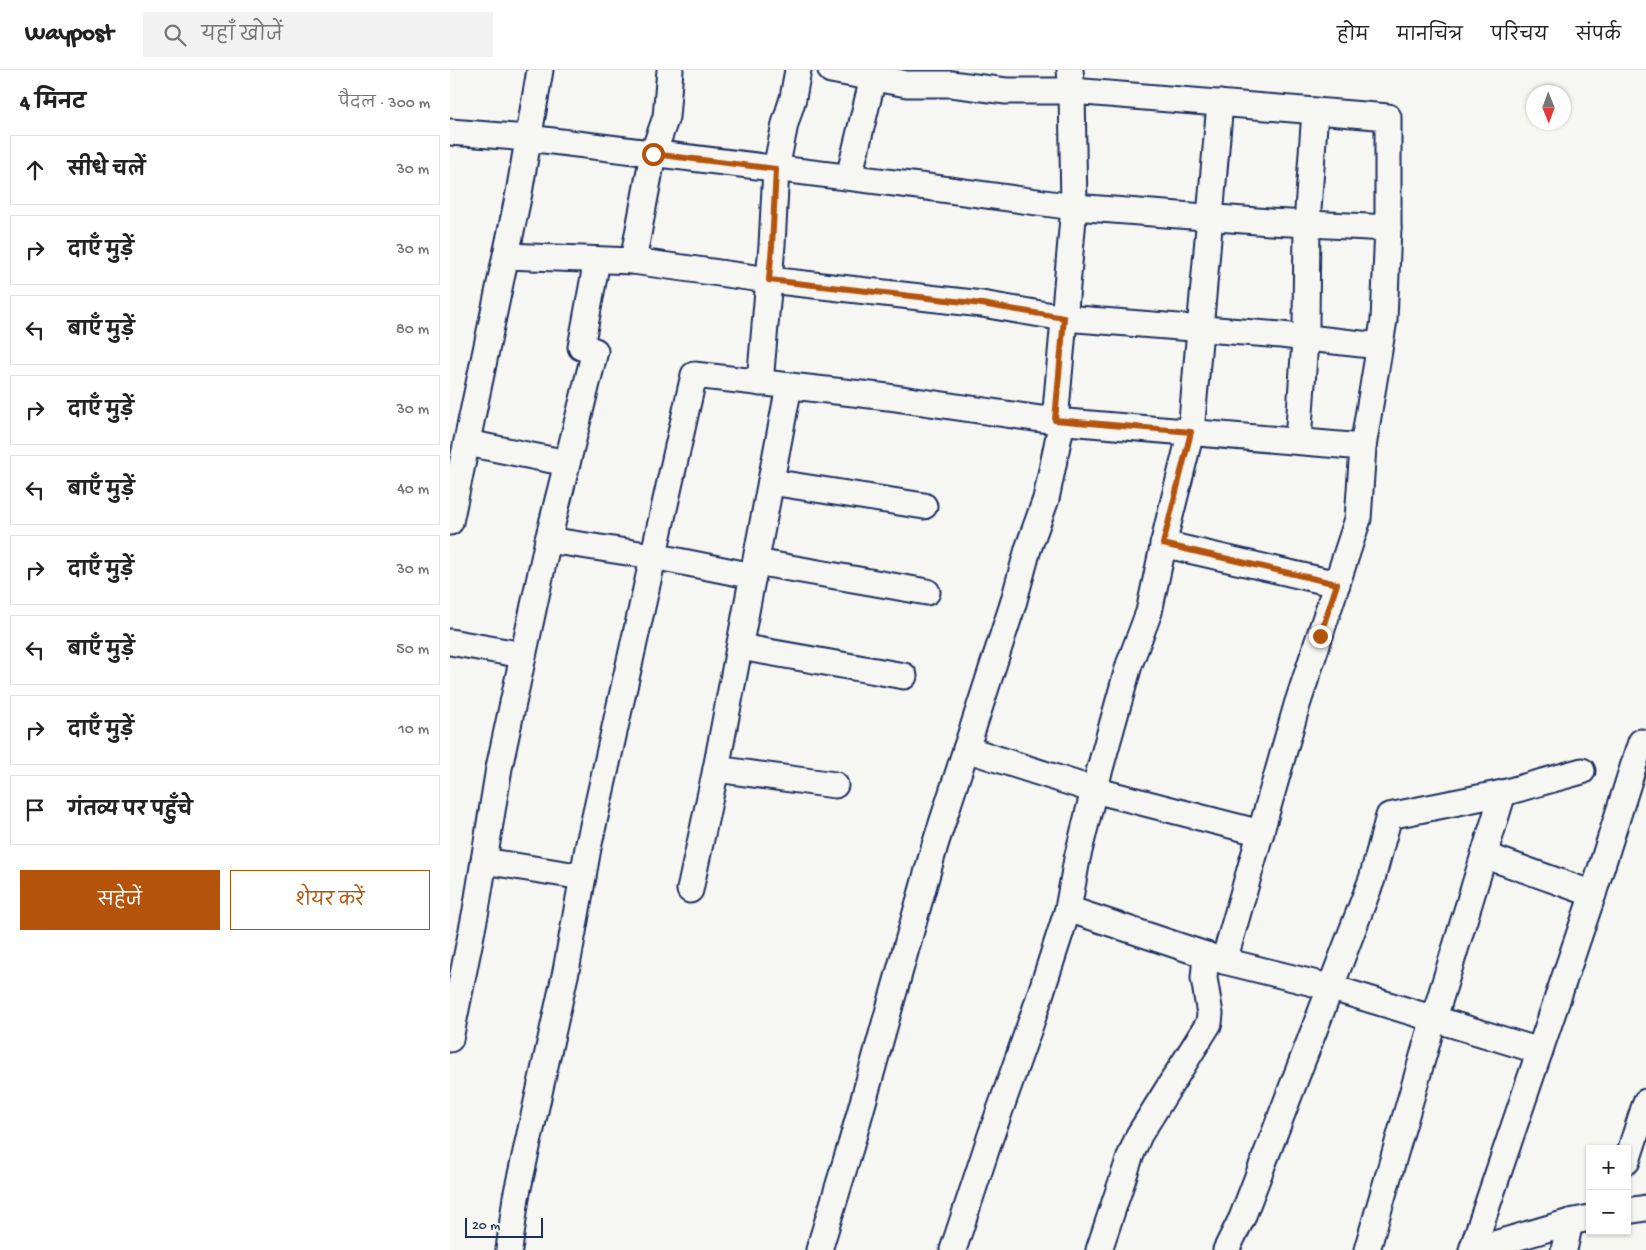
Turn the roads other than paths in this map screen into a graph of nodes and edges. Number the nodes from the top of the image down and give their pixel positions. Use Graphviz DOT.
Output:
graph roads {
  1 [pos="540,70"];
  2 [pos="670,70"];
  3 [pos="798,70"];
  4 [pos="831,70"];
  5 [pos="880,76"];
  6 [pos="972,78"];
  7 [pos="1071,81"];
  8 [pos="1220,103"];
  9 [pos="1315,112"];
  10 [pos="450,132"];
  11 [pos="528,138"];
  12 [pos="653,154"];
  13 [pos="776,169"];
  14 [pos="849,177"];
  15 [pos="1074,207"];
  16 [pos="1209,217"];
  17 [pos="1307,224"];
  18 [pos="1388,228"];
  19 [pos="506,256"];
  20 [pos="597,260"];
  21 [pos="634,261"];
  22 [pos="769,280"];
  23 [pos="1064,318"];
  24 [pos="1200,329"];
  25 [pos="1305,337"];
  26 [pos="1380,346"];
  27 [pos="760,383"];
  28 [pos="789,386"];
  29 [pos="1058,421"];
  30 [pos="1191,432"];
  31 [pos="1298,442"];
  32 [pos="1363,447"];
  33 [pos="460,454"];
  34 [pos="567,463"];
  35 [pos="771,482"];
  36 [pos="924,506"];
  37 [pos="450,522"];
  38 [pos="548,540"];
  39 [pos="1163,544"];
  40 [pos="653,556"];
  41 [pos="755,569"];
  42 [pos="1337,584"];
  43 [pos="927,592"];
  44 [pos="450,642"];
  45 [pos="740,647"];
  46 [pos="523,655"];
  47 [pos="904,676"];
  48 [pos="1641,742"];
  49 [pos="966,749"];
  50 [pos="716,768"];
  51 [pos="1582,771"];
  52 [pos="835,785"];
  53 [pos="1094,790"];
  54 [pos="1504,793"];
  55 [pos="1261,833"];
  56 [pos="1484,855"];
  57 [pos="484,861"];
  58 [pos="583,878"];
  59 [pos="690,890"];
  60 [pos="1593,894"];
  61 [pos="1068,909"];
  62 [pos="1215,958"];
  63 [pos="1330,987"];
  64 [pos="1434,1018"];
  65 [pos="450,1039"];
  66 [pos="1540,1052"];
  67 [pos="1646,1102"];
  68 [pos="1631,1149"];
  69 [pos="1646,1208"];
  70 [pos="1631,1211"];
  71 [pos="1580,1220"];
  72 [pos="509,1250"];
  73 [pos="819,1250"];
  74 [pos="952,1250"];
  75 [pos="1099,1250"];
  76 [pos="1226,1250"];
  77 [pos="1367,1250"];
  78 [pos="1473,1250"];
  79 [pos="1564,1250"];
  1 -- 11 [label="street"];
  2 -- 12 [label="street"];
  3 -- 13 [label="street"];
  4 -- 5 [label="street"];
  5 -- 6 [label="street"];
  5 -- 14 [label="street"];
  6 -- 7 [label="street"];
  7 -- 8 [label="street"];
  7 -- 15 [label="street"];
  8 -- 9 [label="street"];
  8 -- 16 [label="street"];
  9 -- 17 [label="street"];
  9 -- 18 [label="street"];
  10 -- 11 [label="street"];
  11 -- 12 [label="street"];
  11 -- 19 [label="street"];
  12 -- 13 [label="street"];
  12 -- 21 [label="street"];
  13 -- 14 [label="street"];
  13 -- 22 [label="street"];
  14 -- 15 [label="street"];
  15 -- 16 [label="street"];
  15 -- 23 [label="street"];
  16 -- 17 [label="street"];
  16 -- 24 [label="street"];
  17 -- 18 [label="street"];
  17 -- 25 [label="street"];
  18 -- 26 [label="street"];
  19 -- 20 [label="street"];
  19 -- 33 [label="street"];
  20 -- 21 [label="street"];
  20 -- 34 [label="street"];
  21 -- 22 [label="street"];
  22 -- 23 [label="street"];
  22 -- 27 [label="street"];
  23 -- 24 [label="street"];
  23 -- 29 [label="street"];
  24 -- 25 [label="street"];
  24 -- 30 [label="street"];
  25 -- 26 [label="street"];
  25 -- 31 [label="street"];
  26 -- 32 [label="street"];
  27 -- 28 [label="street"];
  27 -- 40 [label="street"];
  28 -- 29 [label="street"];
  28 -- 35 [label="street"];
  29 -- 30 [label="street"];
  29 -- 49 [label="street"];
  30 -- 31 [label="street"];
  30 -- 39 [label="street"];
  31 -- 32 [label="street"];
  32 -- 42 [label="street"];
  33 -- 34 [label="street"];
  33 -- 37 [label="street"];
  34 -- 38 [label="street"];
  35 -- 36 [label="street"];
  35 -- 41 [label="street"];
  38 -- 40 [label="street"];
  38 -- 46 [label="street"];
  39 -- 42 [label="street"];
  39 -- 53 [label="street"];
  40 -- 41 [label="street"];
  40 -- 58 [label="street"];
  41 -- 43 [label="street"];
  41 -- 45 [label="street"];
  42 -- 55 [label="street"];
  44 -- 46 [label="street"];
  45 -- 47 [label="street"];
  45 -- 50 [label="street"];
  46 -- 57 [label="street"];
  48 -- 60 [label="street"];
  49 -- 53 [label="street"];
  49 -- 73 [label="street"];
  50 -- 52 [label="street"];
  50 -- 59 [label="street"];
  51 -- 54 [label="street"];
  53 -- 55 [label="street"];
  53 -- 61 [label="street"];
  54 -- 56 [label="street"];
  54 -- 63 [label="street"];
  55 -- 62 [label="street"];
  56 -- 60 [label="street"];
  56 -- 64 [label="street"];
  57 -- 58 [label="street"];
  57 -- 65 [label="street"];
  58 -- 72 [label="street"];
  60 -- 66 [label="street"];
  61 -- 62 [label="street"];
  61 -- 74 [label="street"];
  62 -- 63 [label="street"];
  62 -- 75 [label="street"];
  63 -- 64 [label="street"];
  63 -- 76 [label="street"];
  64 -- 66 [label="street"];
  64 -- 77 [label="street"];
  66 -- 78 [label="street"];
  67 -- 68 [label="street"];
  69 -- 70 [label="street"];
  71 -- 78 [label="street"];
  71 -- 79 [label="street"];
}
